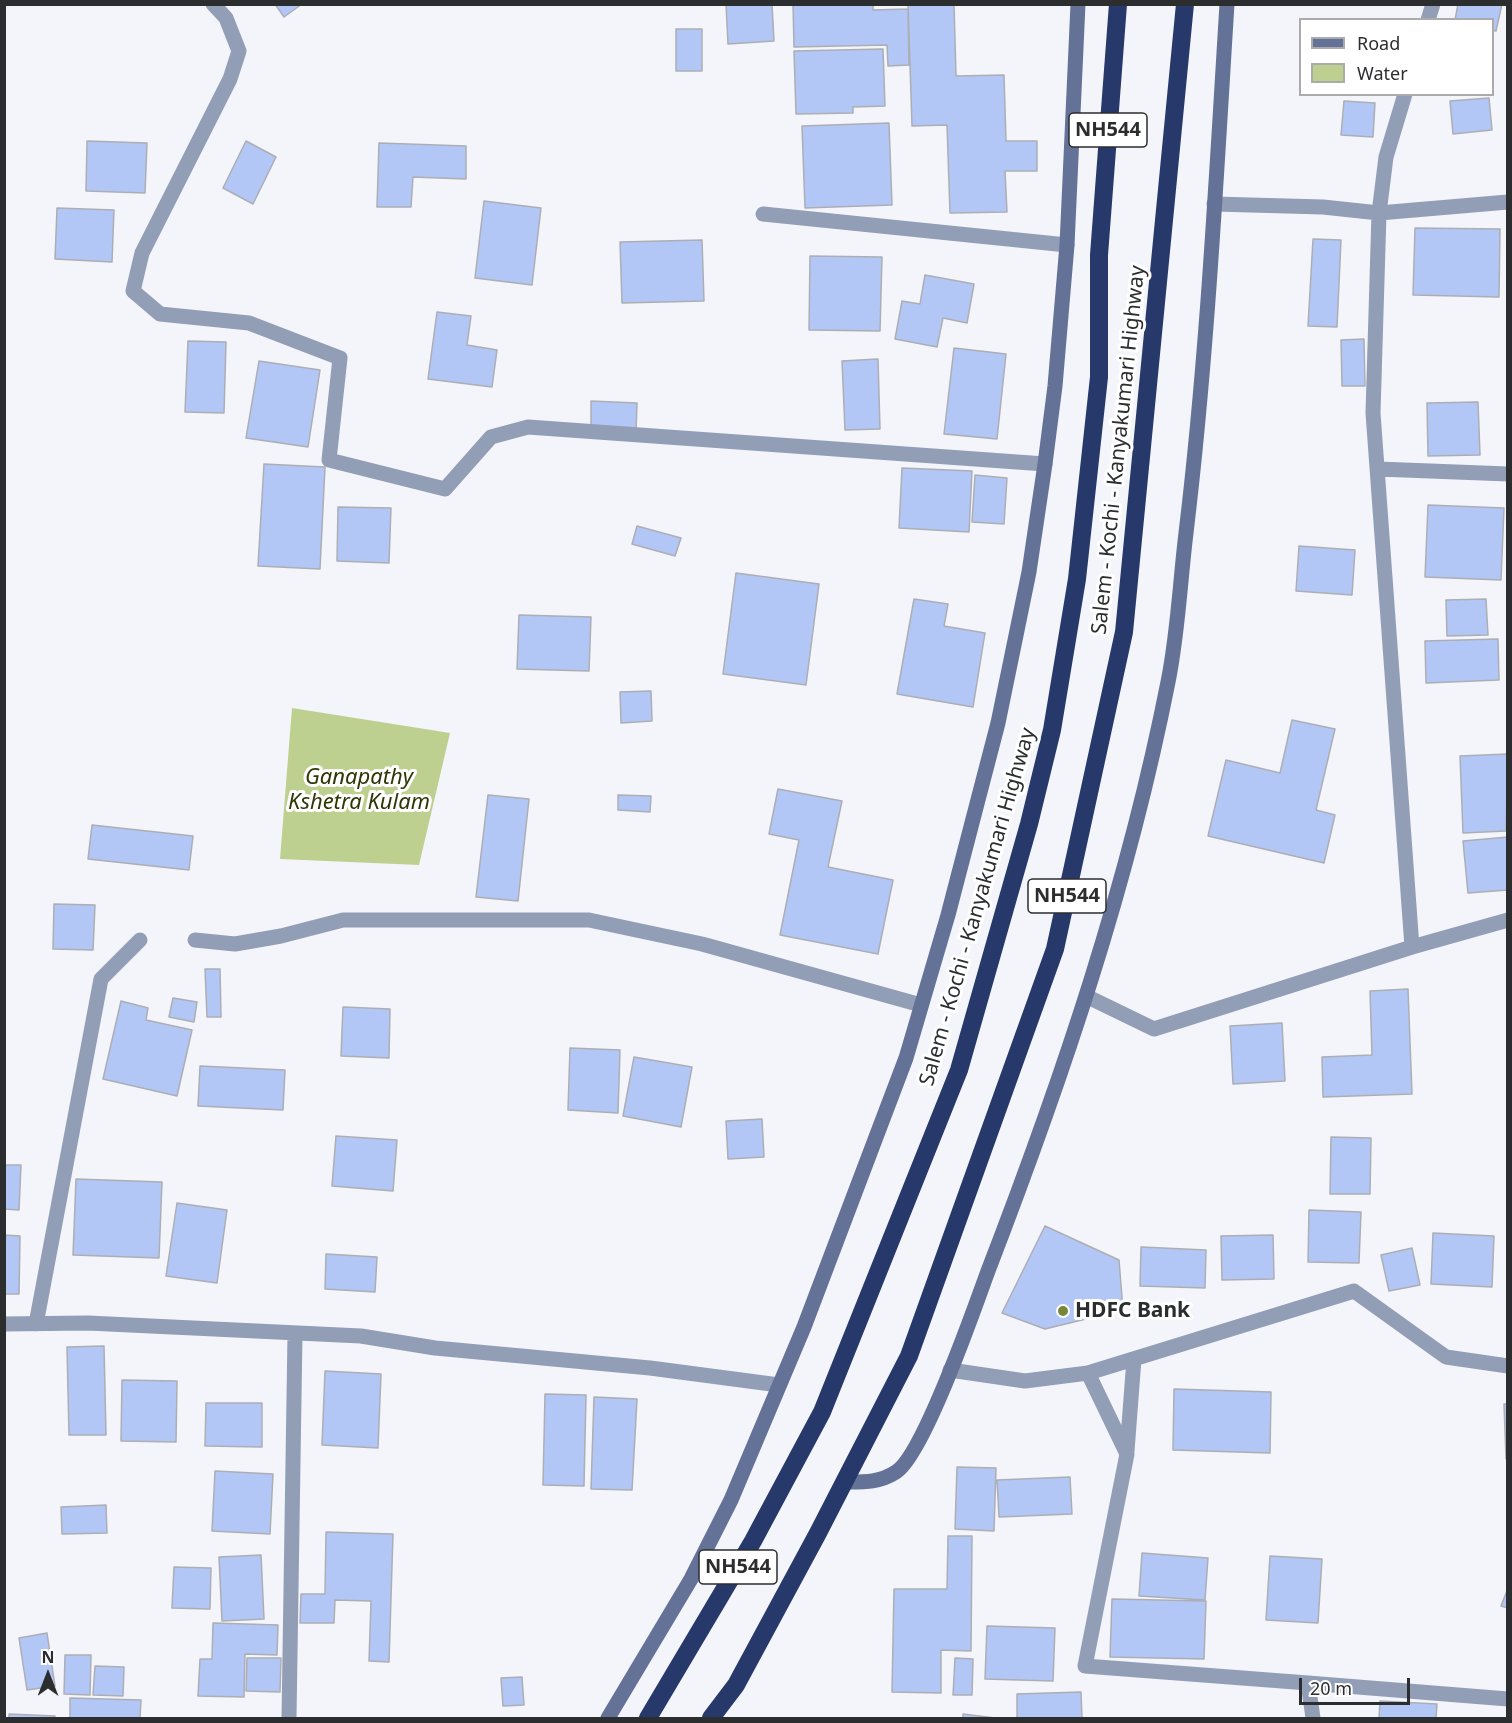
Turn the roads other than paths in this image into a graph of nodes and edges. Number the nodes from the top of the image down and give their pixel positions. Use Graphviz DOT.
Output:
graph roads {
  1 [pos="213,4"];
  2 [pos="1078,4"];
  3 [pos="1118,4"];
  4 [pos="1185,4"];
  5 [pos="1227,4"];
  6 [pos="1404,96"];
  7 [pos="1508,202"];
  8 [pos="1214,204"];
  9 [pos="1379,213"];
  10 [pos="763,214"];
  11 [pos="1067,245"];
  12 [pos="1045,464"];
  13 [pos="1378,469"];
  14 [pos="1508,474"];
  15 [pos="1508,920"];
  16 [pos="140,940"];
  17 [pos="195,940"];
  18 [pos="1412,946"];
  19 [pos="1088,997"];
  20 [pos="921,1005"];
  21 [pos="4,1324"];
  22 [pos="36,1324"];
  23 [pos="295,1334"];
  24 [pos="1134,1359"];
  25 [pos="1508,1366"];
  26 [pos="950,1370"];
  27 [pos="1088,1373"];
  28 [pos="779,1385"];
  29 [pos="1127,1454"];
  30 [pos="844,1482"];
  31 [pos="1308,1683"];
  32 [pos="1508,1699"];
  33 [pos="289,1719"];
  34 [pos="608,1719"];
  35 [pos="648,1719"];
  36 [pos="711,1719"];
  37 [pos="1313,1719"];
  1 -- 12 [label="street"];
  2 -- 11 [label="street"];
  3 -- 35 [label="highway, Salem - Kochi - Kanyakumari Highway / NH544"];
  4 -- 30 [label="highway, Salem - Kochi - Kanyakumari Highway / NH544"];
  5 -- 8 [label="street"];
  6 -- 9 [label="street"];
  7 -- 9 [label="street"];
  8 -- 9 [label="street"];
  8 -- 19 [label="street"];
  9 -- 13 [label="street"];
  10 -- 11 [label="street"];
  11 -- 12 [label="street"];
  12 -- 20 [label="street"];
  13 -- 14 [label="street"];
  13 -- 18 [label="street"];
  15 -- 18 [label="street"];
  16 -- 22 [label="street"];
  17 -- 20 [label="street"];
  18 -- 19 [label="street"];
  19 -- 26 [label="street"];
  20 -- 28 [label="street"];
  21 -- 22 [label="street"];
  22 -- 23 [label="street"];
  23 -- 28 [label="street"];
  23 -- 33 [label="street"];
  24 -- 25 [label="street"];
  24 -- 27 [label="street"];
  24 -- 29 [label="street"];
  26 -- 27 [label="street"];
  26 -- 30 [label="street"];
  27 -- 29 [label="street"];
  28 -- 34 [label="street"];
  29 -- 31 [label="street"];
  30 -- 36 [label="highway, Salem - Kochi - Kanyakumari Highway / NH544"];
  31 -- 32 [label="street"];
  31 -- 37 [label="street"];
}
